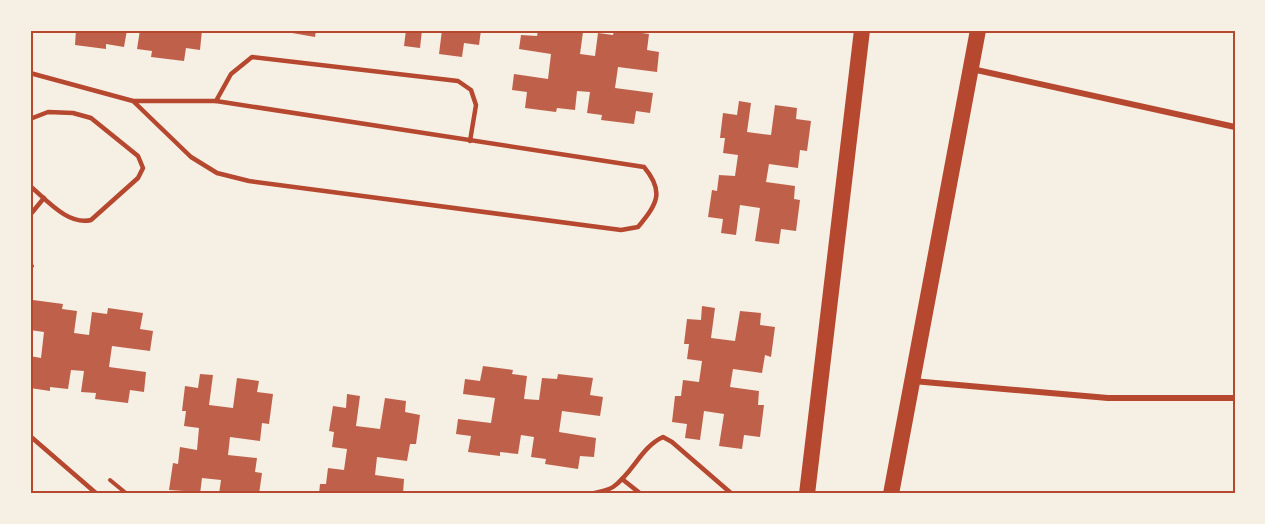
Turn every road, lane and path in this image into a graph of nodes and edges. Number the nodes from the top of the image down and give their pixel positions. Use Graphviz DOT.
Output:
graph roads {
  1 [pos="862,30"];
  2 [pos="978,30"];
  3 [pos="972,69"];
  4 [pos="30,73"];
  5 [pos="133,100"];
  6 [pos="216,101"];
  7 [pos="30,119"];
  8 [pos="1235,128"];
  9 [pos="470,141"];
  10 [pos="30,186"];
  11 [pos="44,198"];
  12 [pos="30,215"];
  13 [pos="912,381"];
  14 [pos="1235,398"];
  15 [pos="30,436"];
  16 [pos="622,479"];
  17 [pos="97,494"];
  18 [pos="590,494"];
  19 [pos="641,494"];
  20 [pos="732,494"];
  21 [pos="807,494"];
  22 [pos="891,494"];
  1 -- 21 [label="highway"];
  2 -- 3 [label="highway"];
  3 -- 8 [label="street"];
  3 -- 13 [label="highway"];
  4 -- 5 [label="lane"];
  5 -- 6 [label="lane"];
  5 -- 9 [label="lane"];
  6 -- 9 [label="lane"];
  6 -- 9 [label="lane"];
  7 -- 11 [label="lane"];
  10 -- 11 [label="lane"];
  11 -- 12 [label="lane"];
  13 -- 14 [label="street"];
  13 -- 22 [label="highway"];
  15 -- 17 [label="lane"];
  16 -- 18 [label="lane"];
  16 -- 19 [label="lane"];
  16 -- 20 [label="lane"];
}
